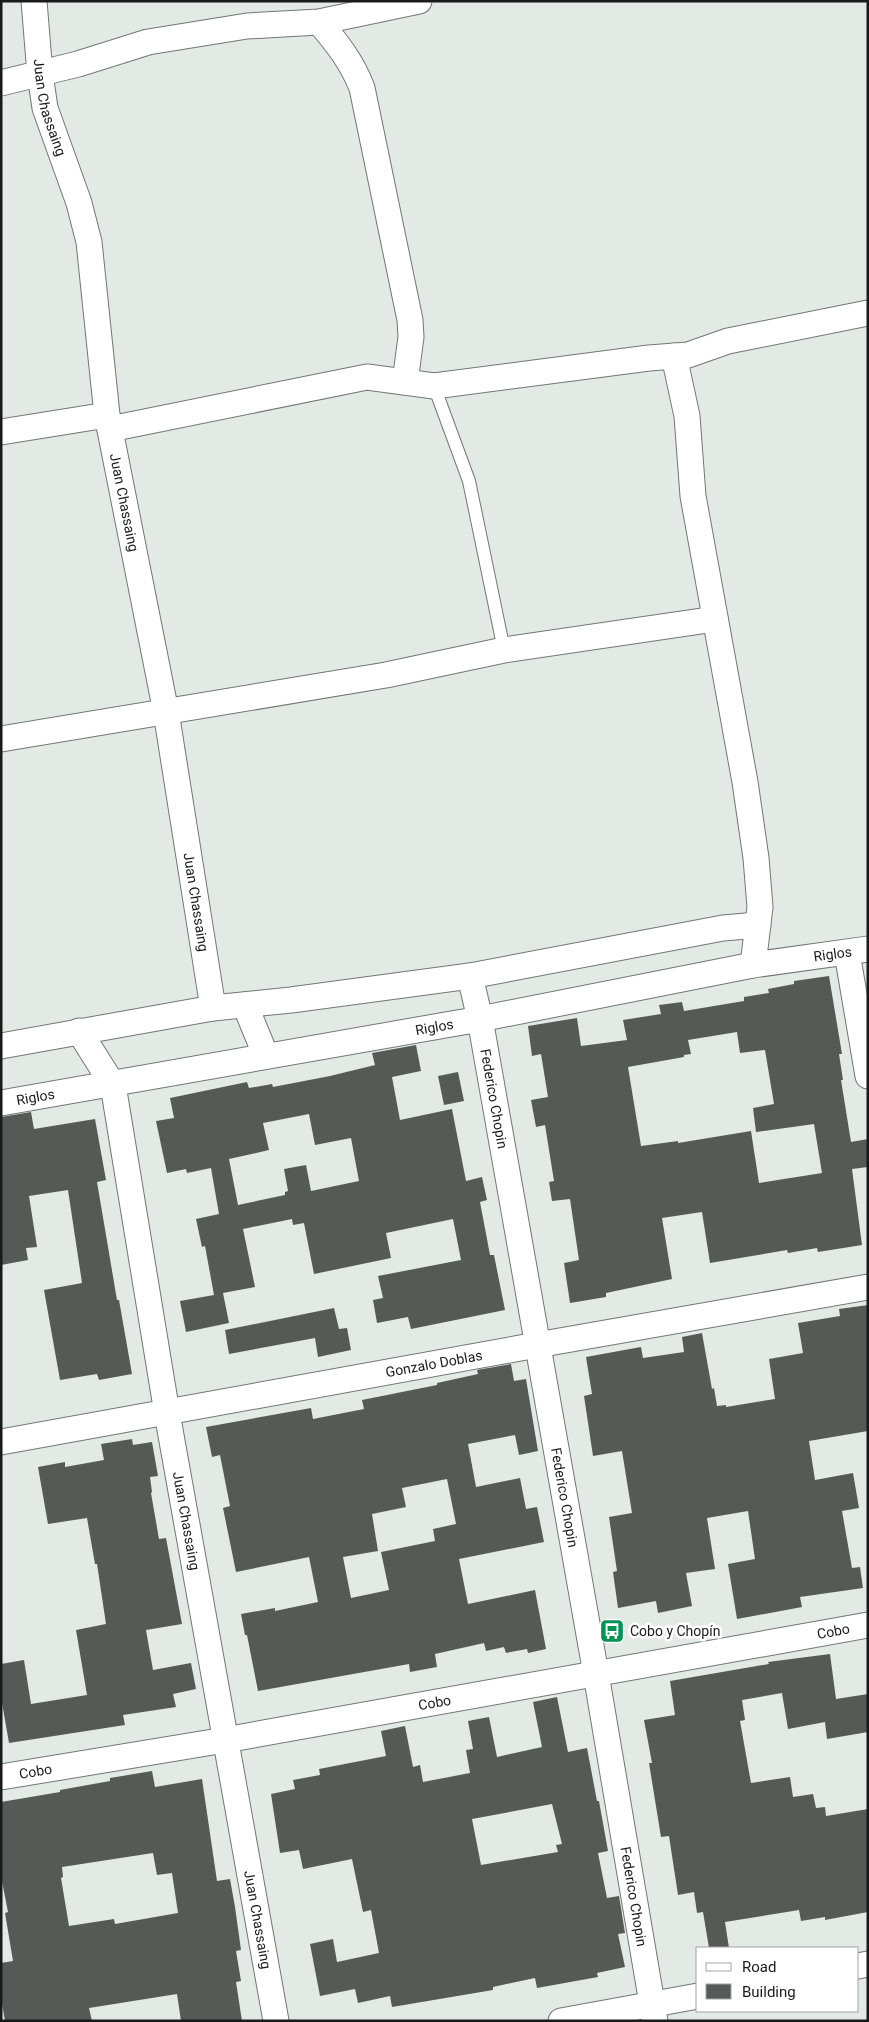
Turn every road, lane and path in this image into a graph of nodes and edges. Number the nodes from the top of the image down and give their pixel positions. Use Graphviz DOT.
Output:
graph roads {
  1 [pos="34,1"];
  2 [pos="419,1"];
  3 [pos="319,22"];
  4 [pos="40,74"];
  5 [pos="1,83"];
  6 [pos="868,313"];
  7 [pos="674,356"];
  8 [pos="405,382"];
  9 [pos="434,386"];
  10 [pos="109,422"];
  11 [pos="1,432"];
  12 [pos="715,619"];
  13 [pos="504,650"];
  14 [pos="166,712"];
  15 [pos="1,739"];
  16 [pos="758,925"];
  17 [pos="858,951"];
  18 [pos="753,965"];
  19 [pos="470,976"];
  20 [pos="245,1005"];
  21 [pos="213,1008"];
  22 [pos="480,1019"];
  23 [pos="80,1031"];
  24 [pos="1,1046"];
  25 [pos="266,1056"];
  26 [pos="868,1076"];
  27 [pos="114,1085"];
  28 [pos="1,1103"];
  29 [pos="868,1287"];
  30 [pos="538,1345"];
  31 [pos="167,1413"];
  32 [pos="1,1442"];
  33 [pos="868,1625"];
  34 [pos="596,1674"];
  35 [pos="225,1740"];
  36 [pos="1,1777"];
  37 [pos="696,1997"];
  38 [pos="653,2013"];
  39 [pos="276,2021"];
  40 [pos="561,2021"];
  1 -- 4 [label="street, Juan Chassaing"];
  2 -- 3 [label="street"];
  3 -- 4 [label="street"];
  3 -- 8 [label="street"];
  4 -- 5 [label="street"];
  4 -- 10 [label="street, Juan Chassaing"];
  6 -- 7 [label="street"];
  7 -- 9 [label="street"];
  7 -- 12 [label="street"];
  8 -- 9 [label="street"];
  8 -- 10 [label="street"];
  9 -- 13 [label="lane"];
  10 -- 11 [label="street"];
  10 -- 14 [label="street, Juan Chassaing"];
  12 -- 13 [label="street"];
  12 -- 16 [label="street"];
  13 -- 14 [label="street"];
  14 -- 15 [label="street"];
  14 -- 21 [label="street, Juan Chassaing"];
  16 -- 18 [label="street"];
  16 -- 19 [label="street"];
  17 -- 18 [label="street, Riglos"];
  17 -- 26 [label="street"];
  18 -- 22 [label="street, Riglos"];
  19 -- 20 [label="street"];
  19 -- 22 [label="street, Federico Chopin"];
  20 -- 21 [label="street"];
  20 -- 25 [label="street"];
  21 -- 23 [label="street"];
  22 -- 25 [label="street, Riglos"];
  22 -- 30 [label="street, Federico Chopin"];
  23 -- 24 [label="street"];
  23 -- 27 [label="street, Juan Chassaing"];
  25 -- 27 [label="street, Riglos"];
  27 -- 28 [label="street, Riglos"];
  27 -- 31 [label="street, Juan Chassaing"];
  29 -- 30 [label="street, Gonzalo Doblas"];
  30 -- 31 [label="street, Gonzalo Doblas"];
  30 -- 34 [label="street, Federico Chopin"];
  31 -- 32 [label="street, Gonzalo Doblas"];
  31 -- 35 [label="street, Juan Chassaing"];
  33 -- 34 [label="street, Cobo"];
  34 -- 35 [label="street, Cobo"];
  34 -- 38 [label="street, Federico Chopin"];
  35 -- 36 [label="street, Cobo"];
  35 -- 39 [label="street, Juan Chassaing"];
  37 -- 38 [label="street"];
  38 -- 40 [label="street"];
}
